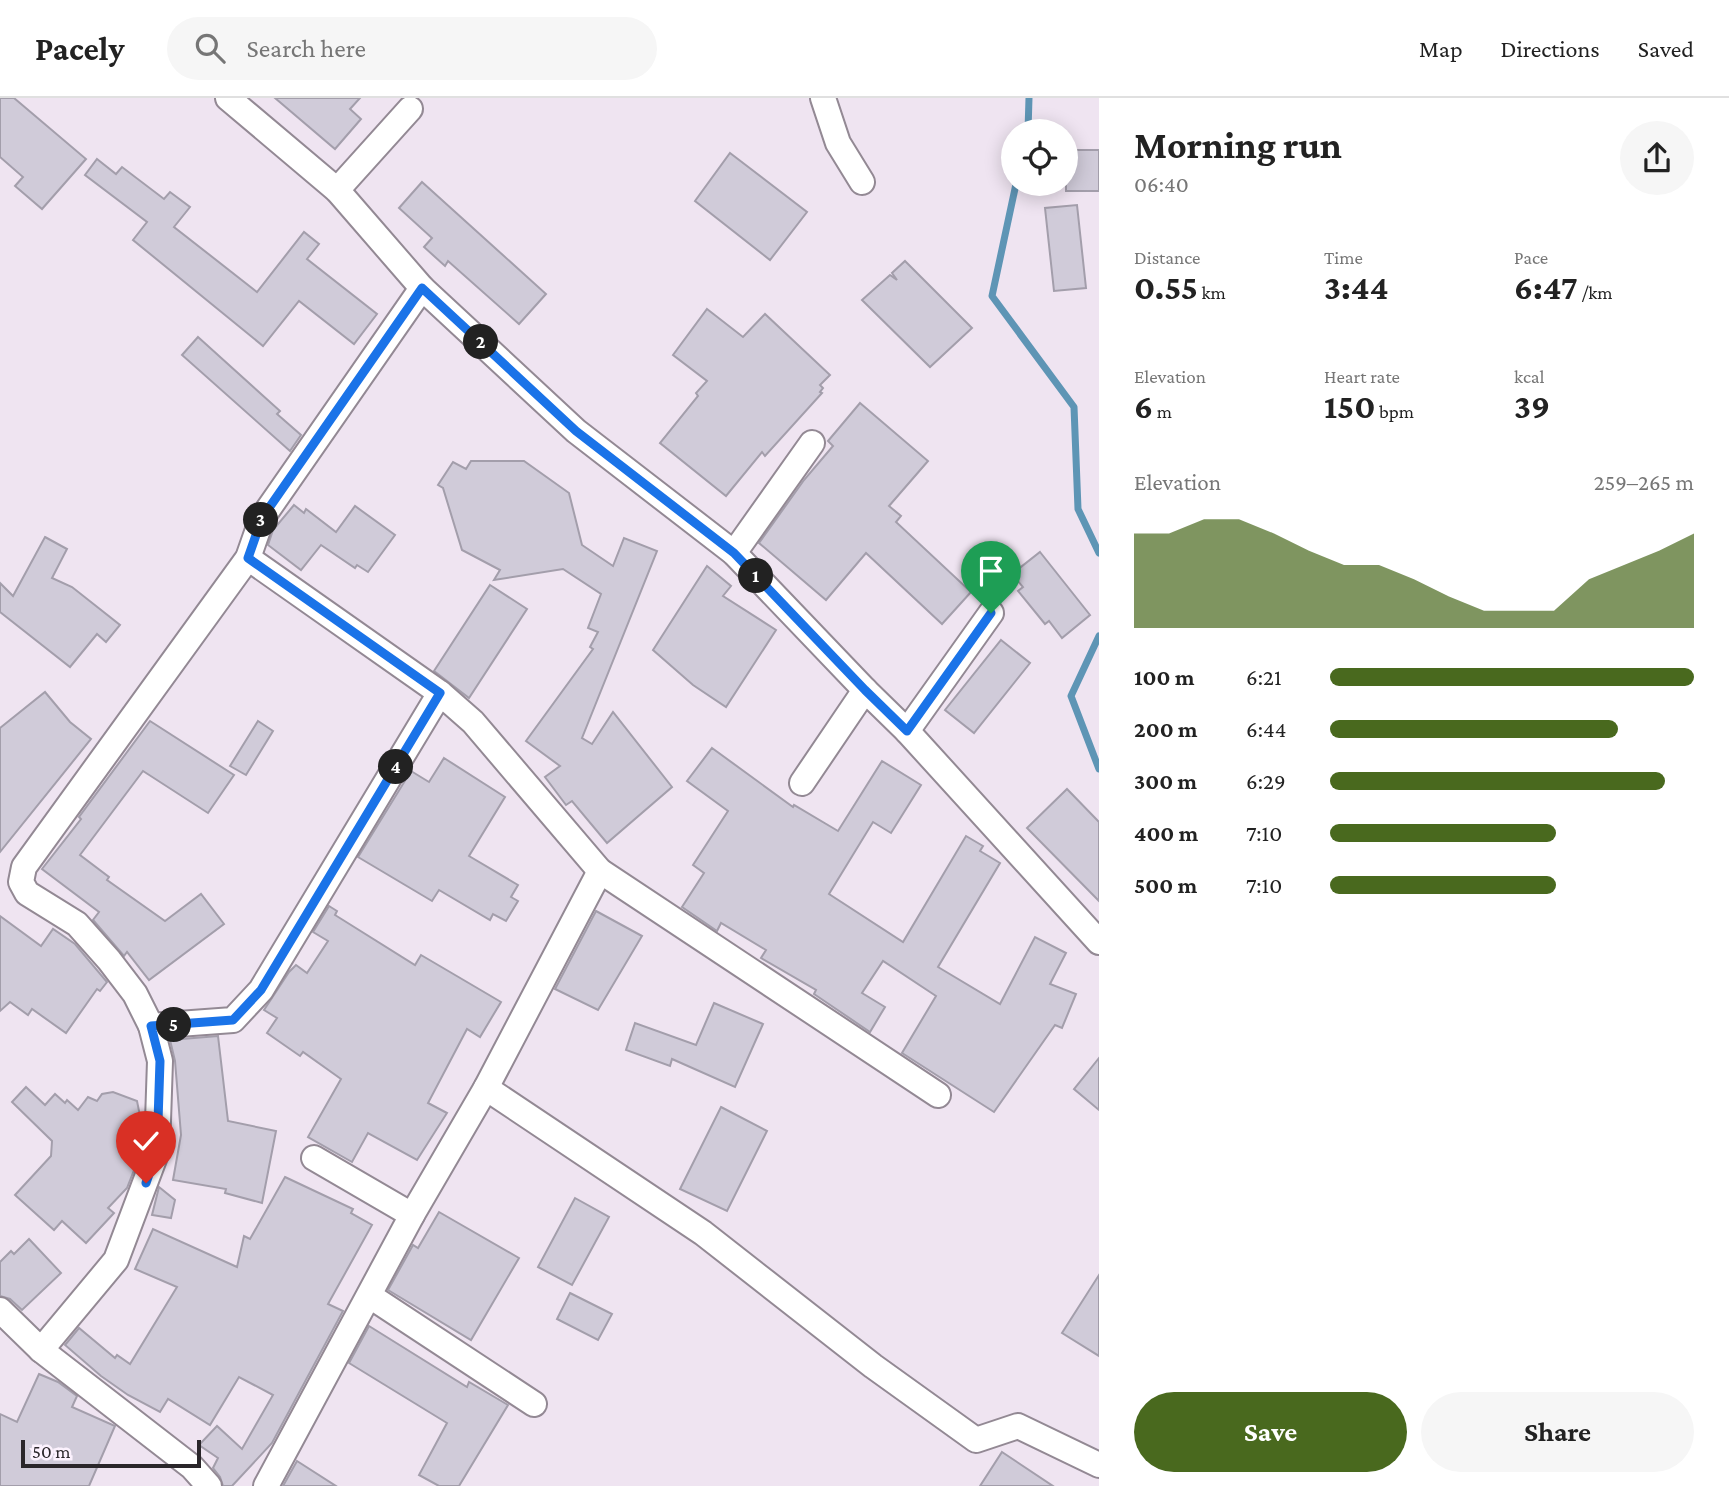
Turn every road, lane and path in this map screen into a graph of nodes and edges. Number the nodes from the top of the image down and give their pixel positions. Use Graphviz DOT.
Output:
graph roads {
  1 [pos="228,98"];
  2 [pos="823,98"];
  3 [pos="410,108"];
  4 [pos="862,183"];
  5 [pos="337,190"];
  6 [pos="422,288"];
  7 [pos="812,443"];
  8 [pos="734,553"];
  9 [pos="248,558"];
  10 [pos="991,613"];
  11 [pos="865,690"];
  12 [pos="440,693"];
  13 [pos="907,731"];
  14 [pos="802,783"];
  15 [pos="600,871"];
  16 [pos="1099,942"];
  17 [pos="151,1026"];
  18 [pos="486,1087"];
  19 [pos="938,1095"];
  20 [pos="314,1158"];
  21 [pos="412,1215"];
  22 [pos="370,1296"];
  23 [pos="0,1310"];
  24 [pos="41,1350"];
  25 [pos="534,1404"];
  26 [pos="1099,1465"];
  27 [pos="187,1476"];
  28 [pos="209,1486"];
  29 [pos="266,1486"];
  1 -- 5 [label="street"];
  2 -- 4 [label="street"];
  3 -- 5 [label="street"];
  5 -- 6 [label="street"];
  6 -- 8 [label="street"];
  6 -- 9 [label="street"];
  7 -- 8 [label="street"];
  8 -- 11 [label="street"];
  9 -- 12 [label="street"];
  9 -- 17 [label="street"];
  10 -- 13 [label="street"];
  11 -- 13 [label="street"];
  11 -- 14 [label="street"];
  12 -- 15 [label="street"];
  12 -- 17 [label="street"];
  13 -- 16 [label="street"];
  15 -- 18 [label="street"];
  15 -- 19 [label="street"];
  17 -- 24 [label="street"];
  18 -- 21 [label="street"];
  18 -- 26 [label="street"];
  20 -- 21 [label="street"];
  21 -- 22 [label="street"];
  22 -- 25 [label="street"];
  22 -- 29 [label="street"];
  23 -- 24 [label="street"];
  24 -- 27 [label="street"];
  27 -- 28 [label="street"];
}
